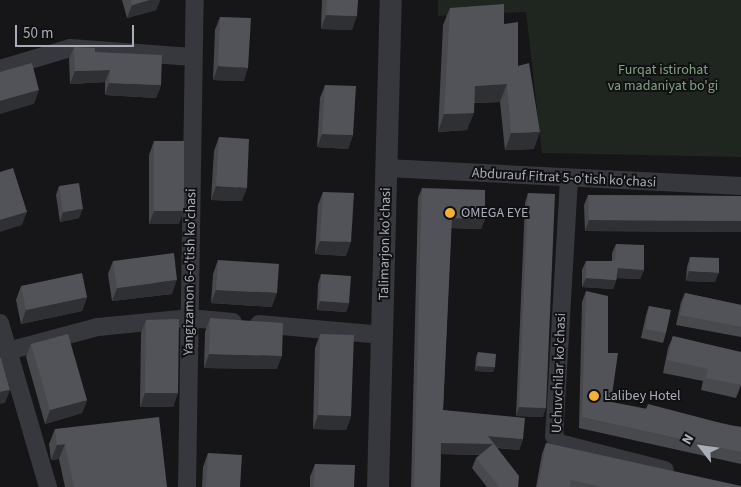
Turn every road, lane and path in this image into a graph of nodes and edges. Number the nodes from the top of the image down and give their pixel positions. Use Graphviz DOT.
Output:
graph roads {
  1 [pos="195,0"];
  2 [pos="391,0"];
  3 [pos="193,57"];
  4 [pos="0,69"];
  5 [pos="386,168"];
  6 [pos="570,179"];
  7 [pos="741,186"];
  8 [pos="189,318"];
  9 [pos="0,323"];
  10 [pos="383,335"];
  11 [pos="4,352"];
  12 [pos="682,474"];
  13 [pos="48,487"];
  14 [pos="187,487"];
  15 [pos="378,487"];
  1 -- 3 [label="street, Yangizamon 6-o'tish ko'chasi"];
  2 -- 5 [label="street, Talimarjon ko'chasi"];
  3 -- 4 [label="street"];
  3 -- 8 [label="street, Yangizamon 6-o'tish ko'chasi"];
  5 -- 6 [label="street, Abdurauf Fitrat 5-o'tish ko'chasi"];
  5 -- 10 [label="street, Talimarjon ko'chasi"];
  6 -- 7 [label="street, Abdurauf Fitrat 5-o'tish ko'chasi"];
  6 -- 12 [label="street, Uchuvchilar ko'chasi"];
  8 -- 10 [label="street"];
  8 -- 11 [label="street"];
  8 -- 14 [label="street, Yangizamon 6-o'tish ko'chasi"];
  9 -- 11 [label="street"];
  10 -- 15 [label="street, Talimarjon ko'chasi"];
  11 -- 13 [label="street"];
}
